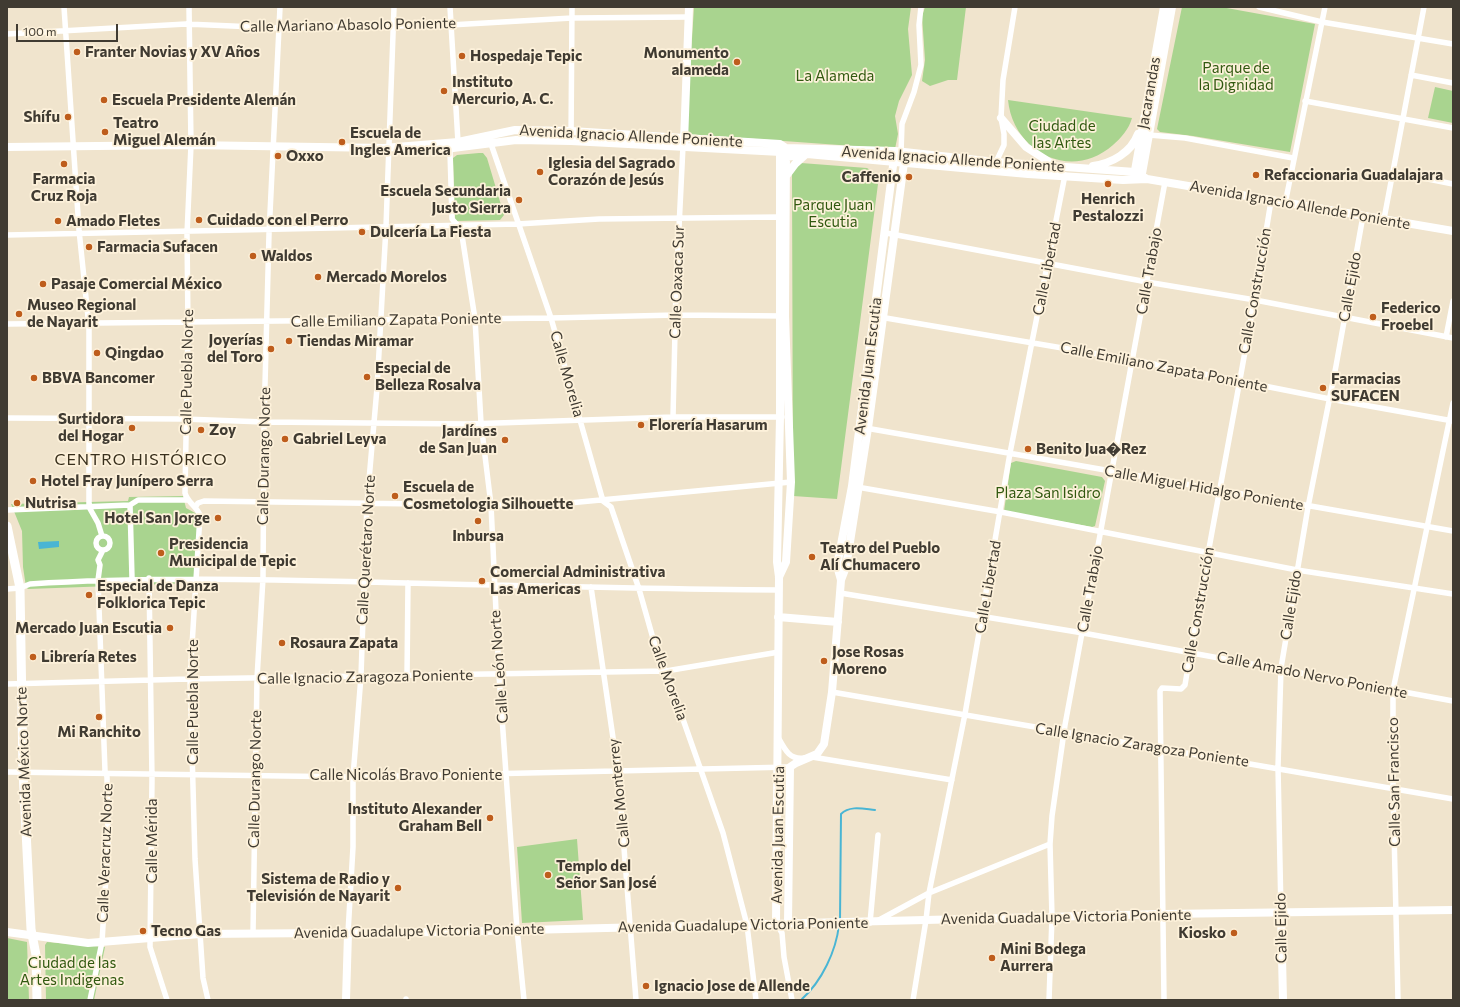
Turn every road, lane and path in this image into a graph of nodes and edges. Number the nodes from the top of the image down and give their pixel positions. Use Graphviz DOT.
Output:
graph roads {
  1 [pos="64,7"];
  2 [pos="189,7"];
  3 [pos="280,7"];
  4 [pos="394,7"];
  5 [pos="450,7"];
  6 [pos="572,7"];
  7 [pos="689,7"];
  8 [pos="921,7"];
  9 [pos="1015,7"];
  10 [pos="1164,7"];
  11 [pos="1172,7"];
  12 [pos="1259,7"];
  13 [pos="1325,7"];
  14 [pos="1424,7"];
  15 [pos="689,17"];
  16 [pos="572,18"];
  17 [pos="1322,22"];
  18 [pos="393,24"];
  19 [pos="450,24"];
  20 [pos="189,25"];
  21 [pos="278,28"];
  22 [pos="64,31"];
  23 [pos="7,34"];
  24 [pos="1418,37"];
  25 [pos="1453,44"];
  26 [pos="1411,75"];
  27 [pos="1453,83"];
  28 [pos="1305,101"];
  29 [pos="1147,107"];
  30 [pos="1001,118"];
  31 [pos="1403,118"];
  32 [pos="1453,128"];
  33 [pos="571,131"];
  34 [pos="1149,136"];
  35 [pos="684,137"];
  36 [pos="489,140"];
  37 [pos="571,141"];
  38 [pos="73,145"];
  39 [pos="191,145"];
  40 [pos="455,145"];
  41 [pos="7,146"];
  42 [pos="274,146"];
  43 [pos="683,146"];
  44 [pos="388,147"];
  45 [pos="783,150"];
  46 [pos="898,152"];
  47 [pos="807,154"];
  48 [pos="1293,158"];
  49 [pos="881,161"];
  50 [pos="894,162"];
  51 [pos="996,162"];
  52 [pos="904,163"];
  53 [pos="1056,166"];
  54 [pos="1077,168"];
  55 [pos="1393,172"];
  56 [pos="892,174"];
  57 [pos="1065,175"];
  58 [pos="786,176"];
  59 [pos="1139,177"];
  60 [pos="1165,182"];
  61 [pos="1453,184"];
  62 [pos="1271,201"];
  63 [pos="1285,204"];
  64 [pos="1363,216"];
  65 [pos="680,218"];
  66 [pos="1384,219"];
  67 [pos="783,220"];
  68 [pos="457,224"];
  69 [pos="518,224"];
  70 [pos="386,227"];
  71 [pos="270,228"];
  72 [pos="188,230"];
  73 [pos="1453,231"];
  74 [pos="80,233"];
  75 [pos="890,233"];
  76 [pos="7,235"];
  77 [pos="1048,264"];
  78 [pos="1147,282"];
  79 [pos="1255,300"];
  80 [pos="1453,301"];
  81 [pos="676,315"];
  82 [pos="782,316"];
  83 [pos="878,317"];
  84 [pos="551,318"];
  85 [pos="1344,318"];
  86 [pos="475,319"];
  87 [pos="380,320"];
  88 [pos="88,322"];
  89 [pos="188,322"];
  90 [pos="267,322"];
  91 [pos="7,324"];
  92 [pos="1446,337"];
  93 [pos="1453,338"];
  94 [pos="1033,343"];
  95 [pos="1133,360"];
  96 [pos="1239,381"];
  97 [pos="1330,399"];
  98 [pos="1453,403"];
  99 [pos="673,417"];
  100 [pos="784,417"];
  101 [pos="7,418"];
  102 [pos="89,419"];
  103 [pos="187,419"];
  104 [pos="580,420"];
  105 [pos="1451,421"];
  106 [pos="264,422"];
  107 [pos="374,422"];
  108 [pos="481,423"];
  109 [pos="864,427"];
  110 [pos="1010,453"];
  111 [pos="1112,472"];
  112 [pos="791,482"];
  113 [pos="779,484"];
  114 [pos="856,487"];
  115 [pos="1219,491"];
  116 [pos="187,500"];
  117 [pos="263,501"];
  118 [pos="603,501"];
  119 [pos="367,503"];
  120 [pos="130,505"];
  121 [pos="491,505"];
  122 [pos="196,506"];
  123 [pos="89,507"];
  124 [pos="1308,507"];
  125 [pos="7,510"];
  126 [pos="1001,512"];
  127 [pos="7,526"];
  128 [pos="1427,526"];
  129 [pos="1101,531"];
  130 [pos="1453,531"];
  131 [pos="102,536"];
  132 [pos="103,550"];
  133 [pos="1208,553"];
  134 [pos="1297,570"];
  135 [pos="780,576"];
  136 [pos="132,578"];
  137 [pos="149,578"];
  138 [pos="198,578"];
  139 [pos="262,578"];
  140 [pos="98,580"];
  141 [pos="364,582"];
  142 [pos="408,583"];
  143 [pos="494,584"];
  144 [pos="591,587"];
  145 [pos="1414,587"];
  146 [pos="20,588"];
  147 [pos="7,589"];
  148 [pos="639,589"];
  149 [pos="779,590"];
  150 [pos="840,593"];
  151 [pos="1453,594"];
  152 [pos="982,616"];
  153 [pos="778,617"];
  154 [pos="838,622"];
  155 [pos="1083,633"];
  156 [pos="779,652"];
  157 [pos="1191,653"];
  158 [pos="1281,668"];
  159 [pos="666,671"];
  160 [pos="604,672"];
  161 [pos="499,675"];
  162 [pos="361,676"];
  163 [pos="406,676"];
  164 [pos="190,678"];
  165 [pos="257,678"];
  166 [pos="151,680"];
  167 [pos="101,682"];
  168 [pos="7,684"];
  169 [pos="21,684"];
  170 [pos="1393,690"];
  171 [pos="832,692"];
  172 [pos="1453,701"];
  173 [pos="965,714"];
  174 [pos="779,739"];
  175 [pos="1160,749"];
  176 [pos="811,756"];
  177 [pos="779,767"];
  178 [pos="790,767"];
  179 [pos="1278,767"];
  180 [pos="702,770"];
  181 [pos="7,772"];
  182 [pos="23,772"];
  183 [pos="618,772"];
  184 [pos="107,774"];
  185 [pos="507,774"];
  186 [pos="151,775"];
  187 [pos="193,775"];
  188 [pos="255,775"];
  189 [pos="354,776"];
  190 [pos="952,780"];
  191 [pos="1393,789"];
  192 [pos="1453,799"];
  193 [pos="878,835"];
  194 [pos="1050,844"];
  195 [pos="929,893"];
  196 [pos="1453,910"];
  197 [pos="1396,911"];
  198 [pos="1281,913"];
  199 [pos="1164,914"];
  200 [pos="1052,917"];
  201 [pos="926,920"];
  202 [pos="872,922"];
  203 [pos="776,923"];
  204 [pos="788,923"];
  205 [pos="747,925"];
  206 [pos="631,927"];
  207 [pos="517,929"];
  208 [pos="7,932"];
  209 [pos="253,933"];
  210 [pos="348,933"];
  211 [pos="782,933"];
  212 [pos="200,934"];
  213 [pos="33,936"];
  214 [pos="151,938"];
  215 [pos="102,942"];
  216 [pos="37,1000"];
  217 [pos="90,1000"];
  218 [pos="167,1000"];
  219 [pos="208,1000"];
  220 [pos="346,1000"];
  221 [pos="524,1000"];
  222 [pos="636,1000"];
  223 [pos="756,1000"];
  224 [pos="792,1000"];
  225 [pos="913,1000"];
  226 [pos="1050,1000"];
  227 [pos="1164,1000"];
  228 [pos="1283,1000"];
  229 [pos="1398,1000"];
  1 -- 22 [label="street"];
  2 -- 20 [label="street, Calle Puebla Norte"];
  3 -- 21 [label="street, Calle Durango Norte"];
  4 -- 18 [label="street, Calle Querétaro Norte"];
  5 -- 19 [label="street, Calle León Norte"];
  6 -- 16 [label="street"];
  7 -- 15 [label="main road"];
  8 -- 46 [label="street"];
  9 -- 30 [label="street"];
  10 -- 29 [label="main road, Jacarandas"];
  11 -- 34 [label="main road, Jacarandas"];
  12 -- 17 [label="street"];
  13 -- 17 [label="street"];
  14 -- 24 [label="street"];
  15 -- 16 [label="street, Calle Mariano Abasolo Poniente"];
  15 -- 35 [label="main road"];
  16 -- 19 [label="street, Calle Mariano Abasolo Poniente"];
  16 -- 33 [label="street"];
  17 -- 24 [label="street"];
  17 -- 28 [label="street"];
  18 -- 19 [label="street, Calle Mariano Abasolo Poniente"];
  18 -- 21 [label="street, Calle Mariano Abasolo Poniente"];
  18 -- 44 [label="street, Calle Querétaro Norte"];
  19 -- 40 [label="street, Calle León Norte"];
  20 -- 21 [label="street, Calle Mariano Abasolo Poniente"];
  20 -- 22 [label="street, Calle Mariano Abasolo Poniente"];
  20 -- 39 [label="street, Calle Puebla Norte"];
  21 -- 42 [label="street, Calle Durango Norte"];
  22 -- 23 [label="street, Calle Mariano Abasolo Poniente"];
  22 -- 38 [label="street"];
  24 -- 25 [label="street"];
  24 -- 26 [label="street"];
  26 -- 27 [label="street"];
  26 -- 31 [label="street"];
  28 -- 31 [label="street"];
  28 -- 48 [label="street"];
  29 -- 54 [label="main road"];
  29 -- 59 [label="main road, Jacarandas"];
  30 -- 51 [label="street"];
  30 -- 53 [label="main road"];
  31 -- 32 [label="street"];
  31 -- 55 [label="street"];
  33 -- 35 [label="main road, Avenida Ignacio Allende Poniente"];
  33 -- 36 [label="main road, Avenida Ignacio Allende Poniente"];
  33 -- 37 [label="street"];
  34 -- 48 [label="street"];
  34 -- 59 [label="main road, Jacarandas"];
  35 -- 43 [label="main road"];
  35 -- 45 [label="main road, Avenida Ignacio Allende Poniente"];
  36 -- 37 [label="main road, Avenida Ignacio Allende Poniente"];
  36 -- 40 [label="main road, Avenida Ignacio Allende Poniente"];
  36 -- 69 [label="street, Calle Morelia"];
  37 -- 43 [label="main road, Avenida Ignacio Allende Poniente"];
  38 -- 39 [label="main road, Avenida Ignacio Allende Poniente"];
  38 -- 41 [label="main road, Avenida Ignacio Allende Poniente"];
  38 -- 74 [label="street"];
  39 -- 42 [label="main road, Avenida Ignacio Allende Poniente"];
  39 -- 72 [label="street, Calle Puebla Norte"];
  40 -- 44 [label="main road, Avenida Ignacio Allende Poniente"];
  40 -- 68 [label="street, Calle León Norte"];
  42 -- 44 [label="main road, Avenida Ignacio Allende Poniente"];
  42 -- 71 [label="street, Calle Durango Norte"];
  43 -- 45 [label="main road, Avenida Ignacio Allende Poniente"];
  43 -- 65 [label="street, Calle Oaxaca Sur"];
  44 -- 70 [label="street, Calle Querétaro Norte"];
  45 -- 46 [label="main road, Avenida Ignacio Allende Poniente"];
  45 -- 47 [label="main road, Avenida Ignacio Allende Poniente"];
  45 -- 58 [label="main road, Avenida Juan Escutia"];
  45 -- 67 [label="main road, Avenida Juan Escutia"];
  46 -- 50 [label="main road, Avenida Juan Escutia"];
  46 -- 51 [label="main road, Avenida Ignacio Allende Poniente"];
  46 -- 52 [label="main road, Avenida Juan Escutia"];
  47 -- 49 [label="main road, Avenida Ignacio Allende Poniente"];
  47 -- 58 [label="main road"];
  48 -- 63 [label="street"];
  49 -- 50 [label="main road, Avenida Ignacio Allende Poniente"];
  49 -- 56 [label="main road"];
  50 -- 52 [label="main road, Avenida Ignacio Allende Poniente"];
  50 -- 56 [label="main road, Avenida Juan Escutia"];
  51 -- 53 [label="main road, Avenida Ignacio Allende Poniente"];
  52 -- 57 [label="main road, Avenida Ignacio Allende Poniente"];
  52 -- 75 [label="main road, Avenida Juan Escutia"];
  53 -- 54 [label="main road, Avenida Ignacio Allende Poniente"];
  54 -- 59 [label="main road, Avenida Ignacio Allende Poniente"];
  55 -- 61 [label="street"];
  55 -- 66 [label="street"];
  56 -- 75 [label="main road, Avenida Juan Escutia"];
  57 -- 59 [label="main road, Avenida Ignacio Allende Poniente"];
  57 -- 77 [label="street, Calle Libertad"];
  58 -- 67 [label="main road, Avenida Juan Escutia"];
  59 -- 60 [label="main road, Avenida Ignacio Allende Poniente"];
  60 -- 62 [label="main road, Avenida Ignacio Allende Poniente"];
  60 -- 78 [label="street, Calle Trabajo"];
  62 -- 63 [label="main road, Avenida Ignacio Allende Poniente"];
  62 -- 79 [label="street, Calle Construcción"];
  63 -- 64 [label="main road, Avenida Ignacio Allende Poniente"];
  64 -- 66 [label="main road, Avenida Ignacio Allende Poniente"];
  64 -- 85 [label="street, Calle Ejido"];
  65 -- 67 [label="street"];
  65 -- 69 [label="street"];
  65 -- 81 [label="street, Calle Oaxaca Sur"];
  66 -- 73 [label="main road, Avenida Ignacio Allende Poniente"];
  67 -- 82 [label="main road, Avenida Juan Escutia"];
  68 -- 69 [label="street"];
  68 -- 70 [label="street"];
  68 -- 86 [label="street, Calle León Norte"];
  69 -- 84 [label="street, Calle Morelia"];
  70 -- 71 [label="street"];
  70 -- 87 [label="street, Calle Querétaro Norte"];
  71 -- 72 [label="street"];
  71 -- 90 [label="street, Calle Durango Norte"];
  72 -- 74 [label="street"];
  72 -- 89 [label="street, Calle Puebla Norte"];
  74 -- 76 [label="street"];
  74 -- 88 [label="street"];
  75 -- 77 [label="street"];
  75 -- 83 [label="main road, Avenida Juan Escutia"];
  77 -- 78 [label="street"];
  77 -- 94 [label="street, Calle Libertad"];
  78 -- 79 [label="street"];
  78 -- 95 [label="street, Calle Trabajo"];
  79 -- 85 [label="street"];
  79 -- 96 [label="street, Calle Construcción"];
  80 -- 92 [label="street"];
  81 -- 82 [label="street, Calle Emiliano Zapata Poniente"];
  81 -- 84 [label="street, Calle Emiliano Zapata Poniente"];
  81 -- 99 [label="street, Calle Oaxaca Sur"];
  82 -- 100 [label="main road, Avenida Juan Escutia"];
  83 -- 94 [label="street, Calle Emiliano Zapata Poniente"];
  83 -- 109 [label="main road, Avenida Juan Escutia"];
  84 -- 86 [label="street, Calle Emiliano Zapata Poniente"];
  84 -- 104 [label="street, Calle Morelia"];
  85 -- 92 [label="street"];
  85 -- 97 [label="street, Calle Ejido"];
  86 -- 87 [label="street, Calle Emiliano Zapata Poniente"];
  86 -- 108 [label="street, Calle León Norte"];
  87 -- 90 [label="street, Calle Emiliano Zapata Poniente"];
  87 -- 107 [label="street, Calle Querétaro Norte"];
  88 -- 89 [label="street, Calle Emiliano Zapata Poniente"];
  88 -- 91 [label="street, Calle Emiliano Zapata Poniente"];
  88 -- 102 [label="street"];
  89 -- 90 [label="street, Calle Emiliano Zapata Poniente"];
  89 -- 103 [label="street, Calle Puebla Norte"];
  90 -- 106 [label="street, Calle Durango Norte"];
  92 -- 93 [label="street"];
  94 -- 95 [label="street, Calle Emiliano Zapata Poniente"];
  94 -- 110 [label="street, Calle Libertad"];
  95 -- 96 [label="street, Calle Emiliano Zapata Poniente"];
  95 -- 111 [label="street, Calle Trabajo"];
  96 -- 97 [label="street, Calle Emiliano Zapata Poniente"];
  96 -- 115 [label="street, Calle Construcción"];
  97 -- 105 [label="street, Calle Emiliano Zapata Poniente"];
  97 -- 124 [label="street, Calle Ejido"];
  98 -- 105 [label="street, Calle San Francisco"];
  99 -- 100 [label="street"];
  99 -- 104 [label="street"];
  100 -- 112 [label="main road, Avenida Juan Escutia"];
  100 -- 113 [label="main road, Avenida Juan Escutia"];
  101 -- 102 [label="street"];
  102 -- 103 [label="street"];
  102 -- 123 [label="street"];
  103 -- 106 [label="street"];
  103 -- 116 [label="street, Calle Puebla Norte"];
  104 -- 108 [label="street"];
  104 -- 118 [label="street, Calle Morelia"];
  105 -- 128 [label="street, Calle San Francisco"];
  106 -- 107 [label="street"];
  106 -- 117 [label="street, Calle Durango Norte"];
  107 -- 108 [label="street"];
  107 -- 119 [label="street, Calle Querétaro Norte"];
  108 -- 121 [label="street, Calle León Norte"];
  109 -- 110 [label="street, Calle Miguel Hidalgo Poniente"];
  109 -- 114 [label="main road, Avenida Juan Escutia"];
  110 -- 111 [label="street, Calle Miguel Hidalgo Poniente"];
  110 -- 126 [label="street, Calle Libertad"];
  111 -- 115 [label="street, Calle Miguel Hidalgo Poniente"];
  111 -- 129 [label="street, Calle Trabajo"];
  112 -- 113 [label="street"];
  112 -- 135 [label="main road, Avenida Juan Escutia"];
  113 -- 118 [label="street"];
  113 -- 135 [label="main road, Avenida Juan Escutia"];
  114 -- 126 [label="street"];
  114 -- 150 [label="main road, Avenida Juan Escutia"];
  115 -- 124 [label="street, Calle Miguel Hidalgo Poniente"];
  115 -- 133 [label="street, Calle Construcción"];
  116 -- 120 [label="street"];
  116 -- 122 [label="street"];
  117 -- 119 [label="street"];
  117 -- 122 [label="street"];
  117 -- 139 [label="street, Calle Durango Norte"];
  118 -- 121 [label="street"];
  118 -- 148 [label="street, Calle Morelia"];
  119 -- 121 [label="street"];
  119 -- 141 [label="street, Calle Querétaro Norte"];
  120 -- 123 [label="street"];
  120 -- 136 [label="street"];
  121 -- 143 [label="street, Calle León Norte"];
  122 -- 138 [label="street, Calle Puebla Norte"];
  123 -- 125 [label="street"];
  123 -- 131 [label="street"];
  124 -- 128 [label="street, Calle Miguel Hidalgo Poniente"];
  124 -- 134 [label="street, Calle Ejido"];
  126 -- 129 [label="street"];
  126 -- 152 [label="street, Calle Libertad"];
  127 -- 146 [label="main road, Avenida México Norte"];
  128 -- 130 [label="street, Calle Miguel Hidalgo Poniente"];
  128 -- 145 [label="street, Calle San Francisco"];
  129 -- 133 [label="street"];
  129 -- 155 [label="street, Calle Trabajo"];
  131 -- 132 [label="street"];
  131 -- 132 [label="street"];
  132 -- 140 [label="street, Calle Veracruz Norte"];
  133 -- 134 [label="street"];
  133 -- 157 [label="street, Calle Construcción"];
  134 -- 145 [label="street"];
  134 -- 158 [label="street, Calle Ejido"];
  135 -- 149 [label="main road, Avenida Juan Escutia"];
  136 -- 137 [label="street"];
  136 -- 140 [label="street"];
  137 -- 138 [label="street"];
  137 -- 166 [label="street, Calle Mérida"];
  138 -- 139 [label="street"];
  138 -- 164 [label="street, Calle Puebla Norte"];
  139 -- 141 [label="street"];
  139 -- 165 [label="street, Calle Durango Norte"];
  140 -- 146 [label="street"];
  140 -- 167 [label="street, Calle Veracruz Norte"];
  141 -- 142 [label="street"];
  141 -- 162 [label="street, Calle Querétaro Norte"];
  142 -- 143 [label="street"];
  142 -- 163 [label="street"];
  143 -- 144 [label="street"];
  143 -- 161 [label="street, Calle León Norte"];
  144 -- 148 [label="street"];
  144 -- 160 [label="street, Calle Monterrey"];
  145 -- 151 [label="street"];
  145 -- 170 [label="street, Calle San Francisco"];
  146 -- 147 [label="street"];
  146 -- 169 [label="main road, Avenida México Norte"];
  148 -- 149 [label="street"];
  148 -- 159 [label="street, Calle Morelia"];
  149 -- 153 [label="main road, Avenida Juan Escutia"];
  150 -- 152 [label="street, Calle Amado Nervo Poniente"];
  150 -- 154 [label="main road, Avenida Juan Escutia"];
  152 -- 155 [label="street, Calle Amado Nervo Poniente"];
  152 -- 173 [label="street, Calle Libertad"];
  153 -- 154 [label="main road"];
  153 -- 156 [label="main road, Avenida Juan Escutia"];
  154 -- 171 [label="main road, Avenida Juan Escutia"];
  155 -- 157 [label="street, Calle Amado Nervo Poniente"];
  155 -- 194 [label="street, Calle Trabajo"];
  156 -- 159 [label="street, Calle Ignacio Zaragoza Poniente"];
  156 -- 174 [label="main road, Avenida Juan Escutia"];
  157 -- 158 [label="street, Calle Amado Nervo Poniente"];
  157 -- 175 [label="street, Calle Construcción"];
  158 -- 170 [label="street, Calle Amado Nervo Poniente"];
  158 -- 179 [label="street, Calle Ejido"];
  159 -- 160 [label="street, Calle Ignacio Zaragoza Poniente"];
  159 -- 180 [label="street, Calle Morelia"];
  160 -- 161 [label="street, Calle Ignacio Zaragoza Poniente"];
  160 -- 183 [label="street, Calle Monterrey"];
  161 -- 163 [label="street, Calle Ignacio Zaragoza Poniente"];
  161 -- 185 [label="street, Calle León Norte"];
  162 -- 163 [label="street, Calle Ignacio Zaragoza Poniente"];
  162 -- 165 [label="street, Calle Ignacio Zaragoza Poniente"];
  162 -- 189 [label="street, Calle Querétaro Norte"];
  164 -- 165 [label="street, Calle Ignacio Zaragoza Poniente"];
  164 -- 166 [label="street, Calle Ignacio Zaragoza Poniente"];
  164 -- 187 [label="street, Calle Puebla Norte"];
  165 -- 188 [label="street, Calle Durango Norte"];
  166 -- 167 [label="street, Calle Ignacio Zaragoza Poniente"];
  166 -- 186 [label="street, Calle Mérida"];
  167 -- 169 [label="street, Calle Ignacio Zaragoza Poniente"];
  167 -- 184 [label="street, Calle Veracruz Norte"];
  168 -- 169 [label="street, Calle Ignacio Zaragoza Poniente"];
  169 -- 182 [label="main road, Avenida México Norte"];
  170 -- 172 [label="street, Calle Amado Nervo Poniente"];
  170 -- 191 [label="street, Calle San Francisco"];
  171 -- 173 [label="street, Calle Ignacio Zaragoza Poniente"];
  171 -- 176 [label="main road, Avenida Juan Escutia"];
  173 -- 175 [label="street, Calle Ignacio Zaragoza Poniente"];
  173 -- 190 [label="street, Calle Libertad"];
  174 -- 176 [label="street"];
  174 -- 177 [label="main road, Avenida Juan Escutia"];
  175 -- 179 [label="street, Calle Ignacio Zaragoza Poniente"];
  175 -- 199 [label="street, Calle Construcción"];
  176 -- 178 [label="main road, Avenida Juan Escutia"];
  176 -- 190 [label="street"];
  177 -- 178 [label="street, Calle Nicolás Bravo Poniente"];
  177 -- 180 [label="street, Calle Nicolás Bravo Poniente"];
  177 -- 203 [label="main road, Avenida Juan Escutia"];
  178 -- 204 [label="main road, Avenida Juan Escutia"];
  179 -- 191 [label="street, Calle Ignacio Zaragoza Poniente"];
  179 -- 198 [label="street, Calle Ejido"];
  180 -- 183 [label="street, Calle Nicolás Bravo Poniente"];
  180 -- 205 [label="street, Calle Morelia"];
  181 -- 182 [label="street, Calle Nicolás Bravo Poniente"];
  182 -- 184 [label="street, Calle Nicolás Bravo Poniente"];
  182 -- 213 [label="main road, Avenida México Norte"];
  183 -- 185 [label="street, Calle Nicolás Bravo Poniente"];
  183 -- 206 [label="street, Calle Monterrey"];
  184 -- 186 [label="street, Calle Nicolás Bravo Poniente"];
  184 -- 215 [label="street, Calle Veracruz Norte"];
  185 -- 189 [label="street, Calle Nicolás Bravo Poniente"];
  185 -- 207 [label="street, Calle León Norte"];
  186 -- 187 [label="street, Calle Nicolás Bravo Poniente"];
  186 -- 214 [label="street, Calle Mérida"];
  187 -- 188 [label="street, Calle Nicolás Bravo Poniente"];
  187 -- 212 [label="street, Calle Puebla Norte"];
  188 -- 189 [label="street, Calle Nicolás Bravo Poniente"];
  188 -- 209 [label="street, Calle Durango Norte"];
  189 -- 210 [label="street, Calle Querétaro Norte"];
  190 -- 195 [label="street, Calle Libertad"];
  191 -- 192 [label="street, Calle Ignacio Zaragoza Poniente"];
  191 -- 197 [label="street, Calle San Francisco"];
  193 -- 202 [label="street"];
  194 -- 195 [label="street"];
  194 -- 200 [label="street, Calle Trabajo"];
  195 -- 201 [label="street, Calle Libertad"];
  195 -- 202 [label="street"];
  196 -- 197 [label="main road, Avenida Guadalupe Victoria Poniente"];
  197 -- 198 [label="main road, Avenida Guadalupe Victoria Poniente"];
  197 -- 229 [label="street, Calle San Francisco"];
  198 -- 199 [label="main road, Avenida Guadalupe Victoria Poniente"];
  198 -- 228 [label="main road, Calle Ejido"];
  199 -- 200 [label="main road, Avenida Guadalupe Victoria Poniente"];
  199 -- 227 [label="street, Calle Construcción"];
  200 -- 201 [label="main road, Avenida Guadalupe Victoria Poniente"];
  200 -- 226 [label="street, Calle Trabajo"];
  201 -- 202 [label="main road, Avenida Guadalupe Victoria Poniente"];
  201 -- 225 [label="street, Calle Libertad"];
  202 -- 204 [label="main road, Avenida Guadalupe Victoria Poniente"];
  203 -- 204 [label="main road, Avenida Guadalupe Victoria Poniente"];
  203 -- 205 [label="main road, Avenida Guadalupe Victoria Poniente"];
  203 -- 211 [label="street, Avenida Juan Escutia"];
  204 -- 211 [label="street, Avenida Juan Escutia"];
  205 -- 206 [label="main road, Avenida Guadalupe Victoria Poniente"];
  205 -- 223 [label="street, Calle Morelia"];
  206 -- 207 [label="main road, Avenida Guadalupe Victoria Poniente"];
  206 -- 222 [label="street, Calle Monterrey"];
  207 -- 210 [label="main road, Avenida Guadalupe Victoria Poniente"];
  207 -- 221 [label="street, Calle León Norte"];
  208 -- 213 [label="main road, Avenida Guadalupe Victoria Poniente"];
  209 -- 210 [label="main road, Avenida Guadalupe Victoria Poniente"];
  209 -- 212 [label="main road, Avenida Guadalupe Victoria Poniente"];
  210 -- 220 [label="main road, Calle Querétaro Norte"];
  211 -- 224 [label="street"];
  212 -- 214 [label="main road, Avenida Guadalupe Victoria Poniente"];
  212 -- 219 [label="street, Calle Puebla Norte"];
  213 -- 215 [label="main road, Avenida Guadalupe Victoria Poniente"];
  213 -- 216 [label="main road, Avenida México Norte"];
  214 -- 215 [label="main road, Avenida Guadalupe Victoria Poniente"];
  214 -- 218 [label="street, Calle Mérida"];
  215 -- 217 [label="street, Calle Veracruz Norte"];
}
